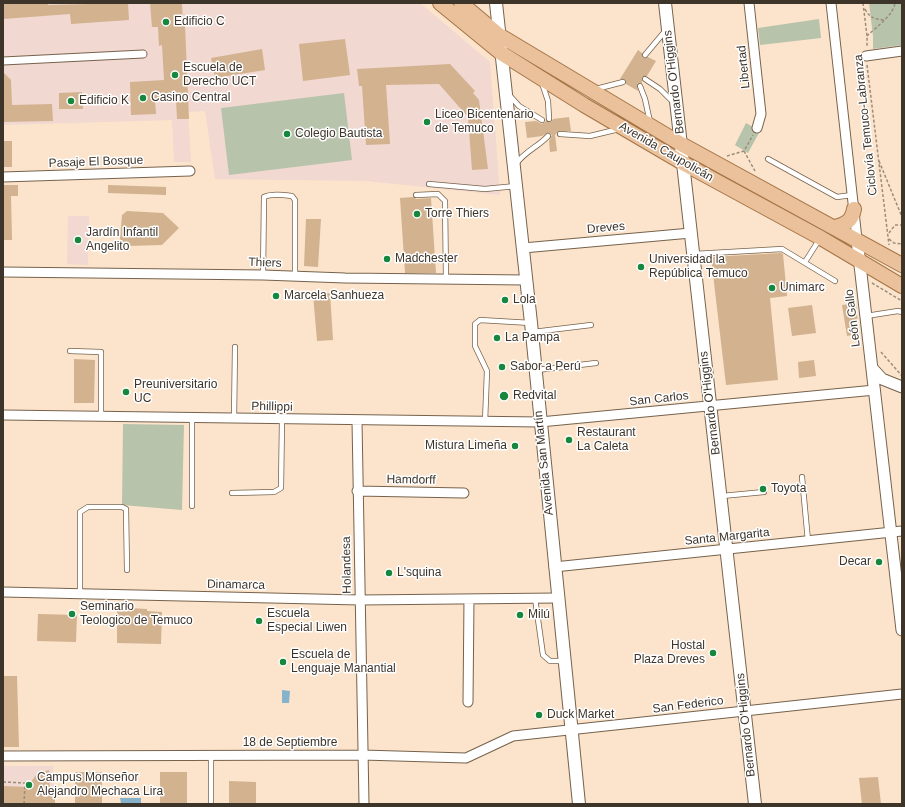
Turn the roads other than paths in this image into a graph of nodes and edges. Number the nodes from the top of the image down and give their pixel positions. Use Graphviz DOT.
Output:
graph roads {
  1 [pos="440,3"];
  2 [pos="461,3"];
  3 [pos="496,3"];
  4 [pos="665,3"];
  5 [pos="749,3"];
  6 [pos="831,3"];
  7 [pos="667,29"];
  8 [pos="499,35"];
  9 [pos="902,51"];
  10 [pos="501,53"];
  11 [pos="143,54"];
  12 [pos="645,55"];
  13 [pos="866,56"];
  14 [pos="3,61"];
  15 [pos="540,78"];
  16 [pos="645,79"];
  17 [pos="623,82"];
  18 [pos="640,86"];
  19 [pos="505,88"];
  20 [pos="592,90"];
  21 [pos="677,106"];
  22 [pos="549,119"];
  23 [pos="542,120"];
  24 [pos="650,125"];
  25 [pos="757,128"];
  26 [pos="626,130"];
  27 [pos="560,134"];
  28 [pos="548,136"];
  29 [pos="681,144"];
  30 [pos="768,159"];
  31 [pos="683,163"];
  32 [pos="514,168"];
  33 [pos="190,171"];
  34 [pos="3,177"];
  35 [pos="430,184"];
  36 [pos="516,186"];
  37 [pos="416,195"];
  38 [pos="852,196"];
  39 [pos="854,210"];
  40 [pos="835,227"];
  41 [pos="690,233"];
  42 [pos="821,238"];
  43 [pos="857,239"];
  44 [pos="523,248"];
  45 [pos="692,254"];
  46 [pos="860,261"];
  47 [pos="805,262"];
  48 [pos="902,265"];
  49 [pos="3,272"];
  50 [pos="263,275"];
  51 [pos="295,276"];
  52 [pos="446,279"];
  53 [pos="526,280"];
  54 [pos="834,281"];
  55 [pos="902,286"];
  56 [pos="902,312"];
  57 [pos="866,316"];
  58 [pos="591,325"];
  59 [pos="531,328"];
  60 [pos="235,348"];
  61 [pos="70,351"];
  62 [pos="596,363"];
  63 [pos="872,368"];
  64 [pos="535,370"];
  65 [pos="902,387"];
  66 [pos="875,390"];
  67 [pos="710,406"];
  68 [pos="3,415"];
  69 [pos="101,416"];
  70 [pos="192,418"];
  71 [pos="234,419"];
  72 [pos="282,420"];
  73 [pos="357,421"];
  74 [pos="485,422"];
  75 [pos="540,422"];
  76 [pos="802,477"];
  77 [pos="358,491"];
  78 [pos="232,492"];
  79 [pos="764,492"];
  80 [pos="464,493"];
  81 [pos="720,496"];
  82 [pos="192,506"];
  83 [pos="897,531"];
  84 [pos="808,541"];
  85 [pos="726,549"];
  86 [pos="554,567"];
  87 [pos="127,570"];
  88 [pos="3,592"];
  89 [pos="80,594"];
  90 [pos="469,598"];
  91 [pos="535,598"];
  92 [pos="557,598"];
  93 [pos="360,600"];
  94 [pos="901,619"];
  95 [pos="902,630"];
  96 [pos="564,661"];
  97 [pos="902,694"];
  98 [pos="468,702"];
  99 [pos="744,711"];
  100 [pos="572,731"];
  101 [pos="362,755"];
  102 [pos="3,756"];
  103 [pos="211,756"];
  104 [pos="211,804"];
  105 [pos="364,804"];
  106 [pos="579,804"];
  107 [pos="755,804"];
  1 -- 10 [label="main road, Avenida Caupolicán"];
  2 -- 8 [label="main road, Avenida Caupolicán"];
  3 -- 8 [label="main road, Avenida San Martín"];
  4 -- 7 [label="main road, Bernardo O'Higgins"];
  5 -- 25 [label="street, Libertad"];
  6 -- 38 [label="street, León Gallo"];
  7 -- 12 [label="lane"];
  7 -- 21 [label="main road, Bernardo O'Higgins"];
  8 -- 10 [label="main road, Avenida San Martín"];
  8 -- 20 [label="main road, Avenida Caupolicán"];
  9 -- 13 [label="street"];
  10 -- 15 [label="main road, Avenida Caupolicán"];
  10 -- 19 [label="main road, Avenida San Martín"];
  11 -- 14 [label="street"];
  15 -- 22 [label="lane"];
  15 -- 26 [label="main road, Avenida Caupolicán"];
  16 -- 21 [label="lane"];
  17 -- 20 [label="lane"];
  18 -- 24 [label="lane"];
  19 -- 23 [label="lane"];
  19 -- 32 [label="main road, Avenida San Martín"];
  20 -- 24 [label="main road, Avenida Caupolicán"];
  21 -- 29 [label="main road, Bernardo O'Higgins"];
  24 -- 29 [label="main road, Avenida Caupolicán"];
  26 -- 27 [label="lane"];
  26 -- 31 [label="main road, Avenida Caupolicán"];
  28 -- 32 [label="lane"];
  29 -- 31 [label="main road, Bernardo O'Higgins"];
  29 -- 40 [label="main road, Avenida Caupolicán"];
  30 -- 38 [label="lane"];
  31 -- 41 [label="main road, Bernardo O'Higgins"];
  31 -- 42 [label="main road, Avenida Caupolicán"];
  32 -- 36 [label="main road, Avenida San Martín"];
  33 -- 34 [label="street, Pasaje El Bosque"];
  35 -- 36 [label="lane"];
  36 -- 44 [label="main road, Avenida San Martín"];
  37 -- 52 [label="lane"];
  38 -- 39 [label="street, León Gallo"];
  39 -- 40 [label="main road"];
  39 -- 43 [label="street, León Gallo"];
  40 -- 43 [label="main road, Avenida Caupolicán"];
  41 -- 44 [label="street, Dreves"];
  41 -- 45 [label="main road, Bernardo O'Higgins"];
  42 -- 46 [label="main road, Avenida Caupolicán"];
  42 -- 47 [label="lane"];
  43 -- 46 [label="street, León Gallo"];
  43 -- 48 [label="main road, Avenida Caupolicán"];
  44 -- 53 [label="main road, Avenida San Martín"];
  45 -- 47 [label="lane"];
  45 -- 67 [label="main road, Bernardo O'Higgins"];
  46 -- 55 [label="main road, Avenida Caupolicán"];
  46 -- 57 [label="street, León Gallo"];
  47 -- 54 [label="lane"];
  49 -- 50 [label="street, Thiers"];
  50 -- 51 [label="street, Thiers"];
  50 -- 51 [label="lane"];
  51 -- 52 [label="street, Thiers"];
  52 -- 53 [label="street, Thiers"];
  53 -- 59 [label="main road, Avenida San Martín"];
  56 -- 57 [label="lane"];
  57 -- 63 [label="street, León Gallo"];
  58 -- 59 [label="lane"];
  59 -- 64 [label="main road, Avenida San Martín"];
  59 -- 74 [label="lane"];
  60 -- 71 [label="lane"];
  61 -- 69 [label="lane"];
  62 -- 64 [label="lane"];
  63 -- 65 [label="street"];
  63 -- 66 [label="street, León Gallo"];
  64 -- 75 [label="main road, Avenida San Martín"];
  66 -- 67 [label="street, San Carlos"];
  66 -- 83 [label="street, León Gallo"];
  67 -- 75 [label="street, San Carlos"];
  67 -- 81 [label="main road, Bernardo O'Higgins"];
  68 -- 69 [label="street, Phillippi"];
  69 -- 70 [label="street, Phillippi"];
  70 -- 71 [label="street, Phillippi"];
  70 -- 82 [label="lane"];
  71 -- 72 [label="street, Phillippi"];
  72 -- 73 [label="street, Phillippi"];
  72 -- 78 [label="lane"];
  73 -- 74 [label="street, Phillippi"];
  73 -- 77 [label="street, Holandesa"];
  74 -- 75 [label="street, Phillippi"];
  75 -- 86 [label="main road, Avenida San Martín"];
  76 -- 84 [label="lane"];
  77 -- 80 [label="street, Hamdorff"];
  77 -- 93 [label="street, Holandesa"];
  79 -- 81 [label="lane"];
  81 -- 85 [label="main road, Bernardo O'Higgins"];
  83 -- 84 [label="street, Santa Margarita"];
  83 -- 94 [label="street, León Gallo"];
  84 -- 85 [label="street, Santa Margarita"];
  85 -- 86 [label="street, Santa Margarita"];
  85 -- 99 [label="main road, Bernardo O'Higgins"];
  86 -- 92 [label="main road, Avenida San Martín"];
  87 -- 89 [label="lane"];
  88 -- 89 [label="street, Dinamarca"];
  89 -- 93 [label="street, Dinamarca"];
  90 -- 91 [label="street, Dinamarca"];
  90 -- 93 [label="street, Dinamarca"];
  90 -- 98 [label="street"];
  91 -- 92 [label="street, Dinamarca"];
  91 -- 96 [label="lane"];
  92 -- 96 [label="main road, Avenida San Martín"];
  93 -- 101 [label="street, Holandesa"];
  94 -- 95 [label="street, León Gallo"];
  96 -- 100 [label="main road, Avenida San Martín"];
  97 -- 99 [label="street, San Federico"];
  99 -- 100 [label="street, San Federico"];
  99 -- 107 [label="main road, Bernardo O'Higgins"];
  100 -- 101 [label="street, 18 de Septiembre"];
  100 -- 106 [label="main road, Avenida San Martín"];
  101 -- 103 [label="street, 18 de Septiembre"];
  101 -- 105 [label="street, Holandesa"];
  102 -- 103 [label="street, 18 de Septiembre"];
  103 -- 104 [label="lane"];
}
